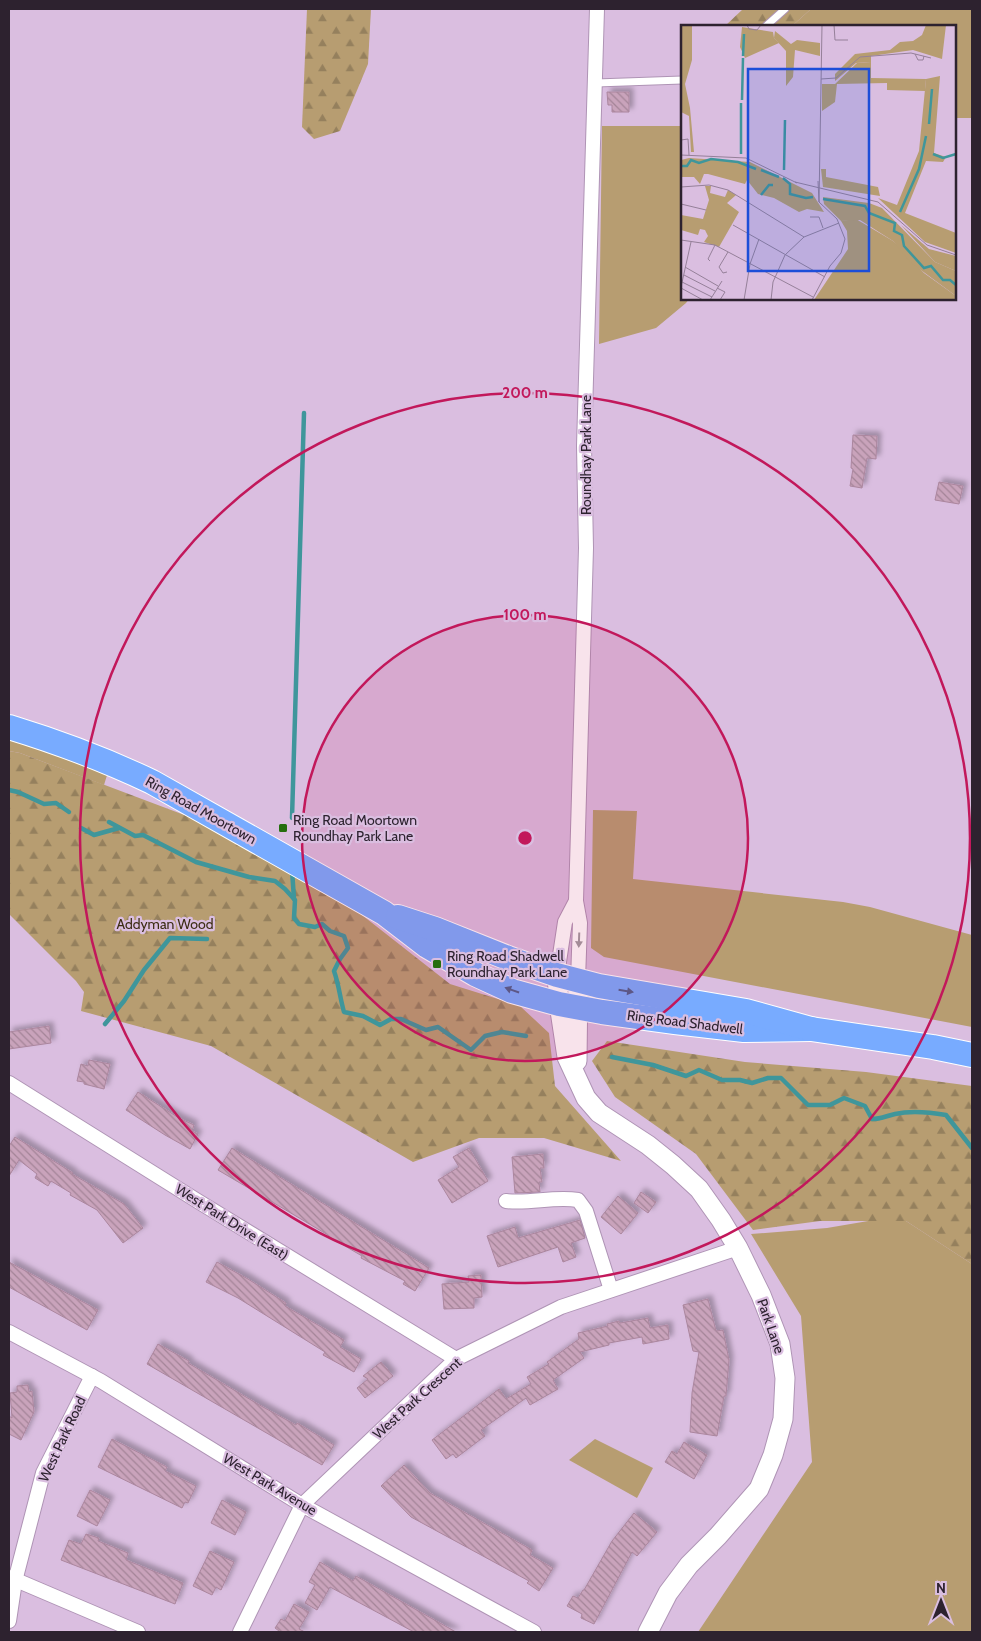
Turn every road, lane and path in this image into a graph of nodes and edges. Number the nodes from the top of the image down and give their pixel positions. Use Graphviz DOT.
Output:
graph roads {
  1 [pos="597,9"];
  2 [pos="785,9"];
  3 [pos="767,25"];
  4 [pos="681,80"];
  5 [pos="596,83"];
  6 [pos="9,728"];
  7 [pos="576,901"];
  8 [pos="384,913"];
  9 [pos="568,977"];
  10 [pos="568,1005"];
  11 [pos="811,1029"];
  12 [pos="972,1055"];
  13 [pos="9,1083"];
  14 [pos="506,1201"];
  15 [pos="738,1248"];
  16 [pos="611,1290"];
  17 [pos="9,1332"];
  18 [pos="456,1359"];
  19 [pos="92,1376"];
  20 [pos="302,1504"];
  21 [pos="12,1579"];
  22 [pos="9,1621"];
  23 [pos="138,1632"];
  24 [pos="240,1632"];
  25 [pos="534,1632"];
  26 [pos="648,1632"];
  1 -- 5 [label="street, Roundhay Park Lane"];
  2 -- 3 [label="lane"];
  4 -- 5 [label="lane"];
  5 -- 7 [label="street, Roundhay Park Lane"];
  6 -- 8 [label="highway, Ring Road Moortown"];
  7 -- 9 [label="street, Roundhay Park Lane, one-way"];
  7 -- 9 [label="street, Roundhay Park Lane"];
  8 -- 9 [label="highway, Ring Road Moortown"];
  10 -- 8 [label="highway, Ring Road Moortown, one-way"];
  9 -- 10 [label="street, Park Lane"];
  9 -- 11 [label="highway, Ring Road Shadwell, one-way"];
  10 -- 11 [label="highway, Ring Road Shadwell"];
  10 -- 15 [label="street, Park Lane"];
  11 -- 12 [label="highway, Ring Road Shadwell"];
  13 -- 18 [label="street, West Park Drive (East)"];
  14 -- 16 [label="street"];
  15 -- 16 [label="street, West Park Crescent"];
  15 -- 26 [label="street, Park Lane"];
  16 -- 18 [label="street, West Park Crescent"];
  17 -- 19 [label="street, West Park Avenue"];
  18 -- 20 [label="street, West Park Crescent"];
  19 -- 20 [label="street, West Park Avenue"];
  19 -- 21 [label="street, West Park Road"];
  20 -- 24 [label="street, West Park Crescent"];
  20 -- 25 [label="street, West Park Avenue"];
  21 -- 22 [label="street, West Park Road"];
  21 -- 23 [label="street"];
}
